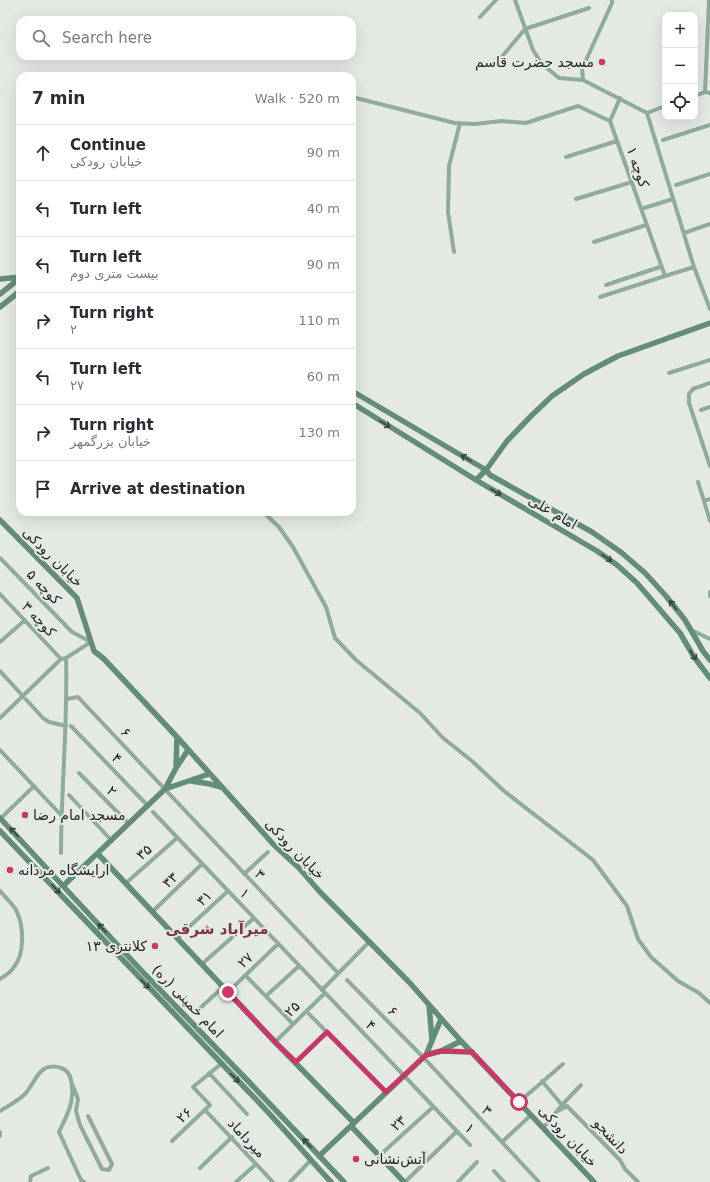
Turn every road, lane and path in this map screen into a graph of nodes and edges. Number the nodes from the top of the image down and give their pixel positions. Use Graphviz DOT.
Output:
graph roads {
  1 [pos="496,0"];
  2 [pos="515,0"];
  3 [pos="612,0"];
  4 [pos="709,0"];
  5 [pos="589,8"];
  6 [pos="480,17"];
  7 [pos="525,29"];
  8 [pos="495,65"];
  9 [pos="708,65"];
  10 [pos="583,80"];
  11 [pos="708,93"];
  12 [pos="698,95"];
  13 [pos="356,98"];
  14 [pos="620,98"];
  15 [pos="662,107"];
  16 [pos="647,113"];
  17 [pos="610,121"];
  18 [pos="460,123"];
  19 [pos="710,125"];
  20 [pos="663,140"];
  21 [pos="617,141"];
  22 [pos="566,157"];
  23 [pos="710,174"];
  24 [pos="632,182"];
  25 [pos="676,185"];
  26 [pos="576,199"];
  27 [pos="673,199"];
  28 [pos="641,209"];
  29 [pos="710,224"];
  30 [pos="646,225"];
  31 [pos="684,233"];
  32 [pos="594,242"];
  33 [pos="454,252"];
  34 [pos="660,267"];
  35 [pos="694,267"];
  36 [pos="664,276"];
  37 [pos="16,278"];
  38 [pos="0,279"];
  39 [pos="16,281"];
  40 [pos="606,285"];
  41 [pos="0,294"];
  42 [pos="16,294"];
  43 [pos="600,297"];
  44 [pos="0,307"];
  45 [pos="710,309"];
  46 [pos="710,323"];
  47 [pos="710,360"];
  48 [pos="669,372"];
  49 [pos="710,383"];
  50 [pos="356,393"];
  51 [pos="356,405"];
  52 [pos="710,407"];
  53 [pos="702,410"];
  54 [pos="710,466"];
  55 [pos="486,470"];
  56 [pos="476,480"];
  57 [pos="698,482"];
  58 [pos="710,499"];
  59 [pos="704,501"];
  60 [pos="267,516"];
  61 [pos="0,520"];
  62 [pos="710,521"];
  63 [pos="0,558"];
  64 [pos="710,592"];
  65 [pos="0,594"];
  66 [pos="710,596"];
  67 [pos="25,620"];
  68 [pos="691,630"];
  69 [pos="710,639"];
  70 [pos="0,642"];
  71 [pos="91,642"];
  72 [pos="66,658"];
  73 [pos="61,659"];
  74 [pos="710,660"];
  75 [pos="0,671"];
  76 [pos="710,678"];
  77 [pos="24,696"];
  78 [pos="67,698"];
  79 [pos="0,718"];
  80 [pos="66,726"];
  81 [pos="71,726"];
  82 [pos="177,737"];
  83 [pos="0,750"];
  84 [pos="188,750"];
  85 [pos="176,768"];
  86 [pos="79,773"];
  87 [pos="209,774"];
  88 [pos="188,781"];
  89 [pos="34,786"];
  90 [pos="222,788"];
  91 [pos="165,789"];
  92 [pos="69,795"];
  93 [pos="148,806"];
  94 [pos="153,812"];
  95 [pos="61,815"];
  96 [pos="0,818"];
  97 [pos="129,824"];
  98 [pos="0,831"];
  99 [pos="177,838"];
  100 [pos="112,841"];
  101 [pos="268,852"];
  102 [pos="61,853"];
  103 [pos="98,854"];
  104 [pos="202,864"];
  105 [pos="244,874"];
  106 [pos="126,883"];
  107 [pos="63,886"];
  108 [pos="0,891"];
  109 [pos="228,891"];
  110 [pos="152,912"];
  111 [pos="254,918"];
  112 [pos="177,938"];
  113 [pos="369,942"];
  114 [pos="278,944"];
  115 [pos="202,964"];
  116 [pos="299,966"];
  117 [pos="338,973"];
  118 [pos="248,978"];
  119 [pos="0,979"];
  120 [pos="347,980"];
  121 [pos="225,989"];
  122 [pos="323,992"];
  123 [pos="266,996"];
  124 [pos="710,1003"];
  125 [pos="429,1004"];
  126 [pos="197,1011"];
  127 [pos="309,1014"];
  128 [pos="441,1019"];
  129 [pos="293,1024"];
  130 [pos="327,1032"];
  131 [pos="432,1041"];
  132 [pos="461,1041"];
  133 [pos="275,1042"];
  134 [pos="441,1051"];
  135 [pos="472,1052"];
  136 [pos="425,1057"];
  137 [pos="296,1062"];
  138 [pos="221,1064"];
  139 [pos="563,1064"];
  140 [pos="209,1073"];
  141 [pos="404,1076"];
  142 [pos="542,1081"];
  143 [pos="71,1082"];
  144 [pos="251,1084"];
  145 [pos="581,1085"];
  146 [pos="246,1088"];
  147 [pos="386,1092"];
  148 [pos="519,1102"];
  149 [pos="562,1105"];
  150 [pos="433,1107"];
  151 [pos="205,1110"];
  152 [pos="0,1111"];
  153 [pos="556,1112"];
  154 [pos="247,1114"];
  155 [pos="531,1115"];
  156 [pos="88,1116"];
  157 [pos="352,1124"];
  158 [pos="543,1128"];
  159 [pos="457,1131"];
  160 [pos="0,1132"];
  161 [pos="0,1136"];
  162 [pos="232,1137"];
  163 [pos="172,1141"];
  164 [pos="502,1142"];
  165 [pos="470,1145"];
  166 [pos="319,1156"];
  167 [pos="379,1156"];
  168 [pos="311,1160"];
  169 [pos="477,1162"];
  170 [pos="256,1164"];
  171 [pos="48,1168"];
  172 [pos="200,1168"];
  173 [pos="494,1171"];
  174 [pos="30,1182"];
  175 [pos="84,1182"];
  176 [pos="236,1182"];
  177 [pos="273,1182"];
  178 [pos="290,1182"];
  179 [pos="331,1182"];
  180 [pos="344,1182"];
  181 [pos="405,1182"];
  182 [pos="458,1182"];
  183 [pos="504,1182"];
  184 [pos="539,1182"];
  185 [pos="594,1182"];
  186 [pos="638,1182"];
  1 -- 6 [label="street"];
  2 -- 7 [label="street"];
  3 -- 10 [label="street"];
  4 -- 9 [label="street"];
  5 -- 7 [label="street"];
  7 -- 8 [label="street"];
  7 -- 10 [label="street"];
  9 -- 11 [label="street"];
  10 -- 14 [label="street"];
  11 -- 12 [label="street"];
  13 -- 18 [label="street"];
  14 -- 16 [label="street"];
  14 -- 17 [label="street"];
  15 -- 16 [label="street"];
  16 -- 27 [label="street"];
  17 -- 18 [label="street"];
  17 -- 21 [label="street, کوچه ۱"];
  18 -- 33 [label="street"];
  19 -- 20 [label="street"];
  21 -- 22 [label="street"];
  21 -- 24 [label="street, کوچه ۱"];
  23 -- 25 [label="street"];
  24 -- 26 [label="street"];
  24 -- 28 [label="street, کوچه ۱"];
  27 -- 28 [label="street"];
  27 -- 31 [label="street"];
  28 -- 30 [label="street, کوچه ۱"];
  29 -- 31 [label="street"];
  30 -- 32 [label="street"];
  30 -- 34 [label="street, کوچه ۱"];
  31 -- 35 [label="street"];
  34 -- 36 [label="street, کوچه ۱"];
  34 -- 40 [label="street"];
  35 -- 36 [label="street"];
  35 -- 45 [label="street"];
  36 -- 43 [label="street"];
  37 -- 38 [label="main road"];
  39 -- 41 [label="main road"];
  42 -- 44 [label="main road"];
  46 -- 55 [label="main road"];
  47 -- 48 [label="street"];
  49 -- 54 [label="street"];
  55 -- 50 [label="main road, امام علی, one-way"];
  51 -- 56 [label="main road, امام علی, one-way"];
  52 -- 53 [label="street"];
  55 -- 56 [label="main road"];
  68 -- 55 [label="main road, امام علی, one-way"];
  56 -- 76 [label="main road, امام علی, one-way"];
  57 -- 59 [label="street"];
  58 -- 59 [label="street"];
  59 -- 62 [label="street"];
  60 -- 124 [label="street"];
  61 -- 71 [label="main road, خیابان رودکی"];
  63 -- 71 [label="street, کوچه ۵"];
  64 -- 66 [label="street"];
  65 -- 67 [label="street, کوچه ۳"];
  67 -- 70 [label="street"];
  67 -- 73 [label="street, کوچه ۳"];
  68 -- 69 [label="street"];
  68 -- 74 [label="main road, امام علی"];
  71 -- 72 [label="street"];
  71 -- 82 [label="main road, خیابان رودکی"];
  72 -- 73 [label="street"];
  72 -- 78 [label="street"];
  73 -- 77 [label="street"];
  75 -- 77 [label="street"];
  77 -- 79 [label="street"];
  77 -- 80 [label="street"];
  78 -- 80 [label="street"];
  78 -- 91 [label="street, ۶"];
  80 -- 95 [label="street"];
  81 -- 93 [label="street, ۴"];
  82 -- 84 [label="main road, خیابان رودکی"];
  82 -- 85 [label="main road"];
  83 -- 89 [label="street"];
  84 -- 85 [label="main road"];
  84 -- 87 [label="main road, خیابان رودکی"];
  85 -- 91 [label="main road"];
  86 -- 97 [label="street, ۲"];
  87 -- 88 [label="main road"];
  87 -- 90 [label="main road, خیابان رودکی"];
  88 -- 90 [label="main road"];
  88 -- 91 [label="main road"];
  89 -- 95 [label="street"];
  89 -- 96 [label="street"];
  90 -- 113 [label="main road, خیابان رودکی"];
  91 -- 93 [label="main road"];
  91 -- 105 [label="street, ۳"];
  92 -- 100 [label="street"];
  93 -- 97 [label="main road"];
  94 -- 99 [label="street, ۱"];
  95 -- 102 [label="street"];
  107 -- 96 [label="main road, امام خمینی (ره), one-way"];
  97 -- 100 [label="main road"];
  98 -- 138 [label="main road, امام خمینی (ره), one-way"];
  99 -- 104 [label="street, ۱"];
  99 -- 106 [label="street, ۳۵"];
  100 -- 103 [label="main road"];
  101 -- 105 [label="street"];
  103 -- 106 [label="main road"];
  103 -- 107 [label="main road"];
  104 -- 109 [label="street, ۱"];
  104 -- 110 [label="street, ۳۳"];
  105 -- 117 [label="street, ۳"];
  106 -- 110 [label="main road"];
  144 -- 107 [label="main road, امام خمینی (ره), one-way"];
  108 -- 119 [label="street"];
  109 -- 111 [label="street, ۱"];
  109 -- 112 [label="street, ۳۱"];
  110 -- 112 [label="main road"];
  111 -- 114 [label="street, ۱"];
  111 -- 115 [label="street"];
  112 -- 115 [label="main road"];
  113 -- 117 [label="street, ۲۵"];
  113 -- 125 [label="main road, خیابان رودکی"];
  114 -- 116 [label="street, ۱"];
  114 -- 121 [label="street, ۲۷"];
  115 -- 121 [label="main road"];
  116 -- 122 [label="street, ۱"];
  116 -- 123 [label="street"];
  117 -- 122 [label="street, ۲۵"];
  118 -- 123 [label="street"];
  120 -- 136 [label="street, ۶"];
  121 -- 126 [label="street, ۲۷"];
  121 -- 133 [label="main road"];
  122 -- 129 [label="street, ۲۵"];
  122 -- 141 [label="street, ۴"];
  123 -- 129 [label="street"];
  125 -- 128 [label="main road, خیابان رودکی"];
  125 -- 131 [label="main road"];
  127 -- 130 [label="street"];
  128 -- 131 [label="main road"];
  128 -- 132 [label="main road, خیابان رودکی"];
  129 -- 133 [label="street, ۲۵"];
  130 -- 137 [label="street"];
  130 -- 147 [label="street"];
  131 -- 136 [label="main road"];
  132 -- 134 [label="main road"];
  132 -- 135 [label="main road, خیابان رودکی"];
  133 -- 137 [label="main road"];
  134 -- 135 [label="main road"];
  134 -- 136 [label="main road"];
  135 -- 148 [label="main road, خیابان رودکی"];
  136 -- 141 [label="main road"];
  136 -- 164 [label="street, ۳"];
  137 -- 157 [label="main road"];
  138 -- 140 [label="street"];
  138 -- 146 [label="main road, امام خمینی (ره), one-way"];
  139 -- 142 [label="street"];
  140 -- 151 [label="street, ۲۶"];
  140 -- 154 [label="street"];
  141 -- 147 [label="main road"];
  141 -- 150 [label="street, ۱"];
  142 -- 148 [label="street"];
  142 -- 149 [label="street"];
  143 -- 152 [label="street"];
  143 -- 156 [label="street"];
  143 -- 175 [label="street"];
  144 -- 146 [label="main road"];
  166 -- 144 [label="main road, امام خمینی (ره), one-way"];
  145 -- 149 [label="street"];
  146 -- 168 [label="main road, امام خمینی (ره)"];
  147 -- 157 [label="main road"];
  148 -- 155 [label="main road, خیابان رودکی"];
  149 -- 153 [label="street"];
  150 -- 159 [label="street, ۱"];
  150 -- 167 [label="street, ۲۳"];
  151 -- 162 [label="street, میرداماد"];
  151 -- 163 [label="street, ۲۶"];
  153 -- 158 [label="street"];
  153 -- 186 [label="street, دانشجو"];
  155 -- 158 [label="main road, خیابان رودکی"];
  155 -- 164 [label="street"];
  157 -- 166 [label="main road"];
  157 -- 167 [label="main road"];
  158 -- 185 [label="main road, خیابان رودکی"];
  159 -- 165 [label="street, ۱"];
  159 -- 181 [label="street"];
  160 -- 161 [label="street"];
  162 -- 170 [label="street, میرداماد"];
  162 -- 172 [label="street"];
  164 -- 184 [label="street"];
  166 -- 180 [label="main road, امام خمینی (ره)"];
  167 -- 181 [label="main road"];
  168 -- 178 [label="street"];
  168 -- 179 [label="main road, امام خمینی (ره)"];
  169 -- 182 [label="street"];
  170 -- 176 [label="street"];
  170 -- 177 [label="street, میرداماد"];
  171 -- 174 [label="street"];
  173 -- 183 [label="street"];
}
